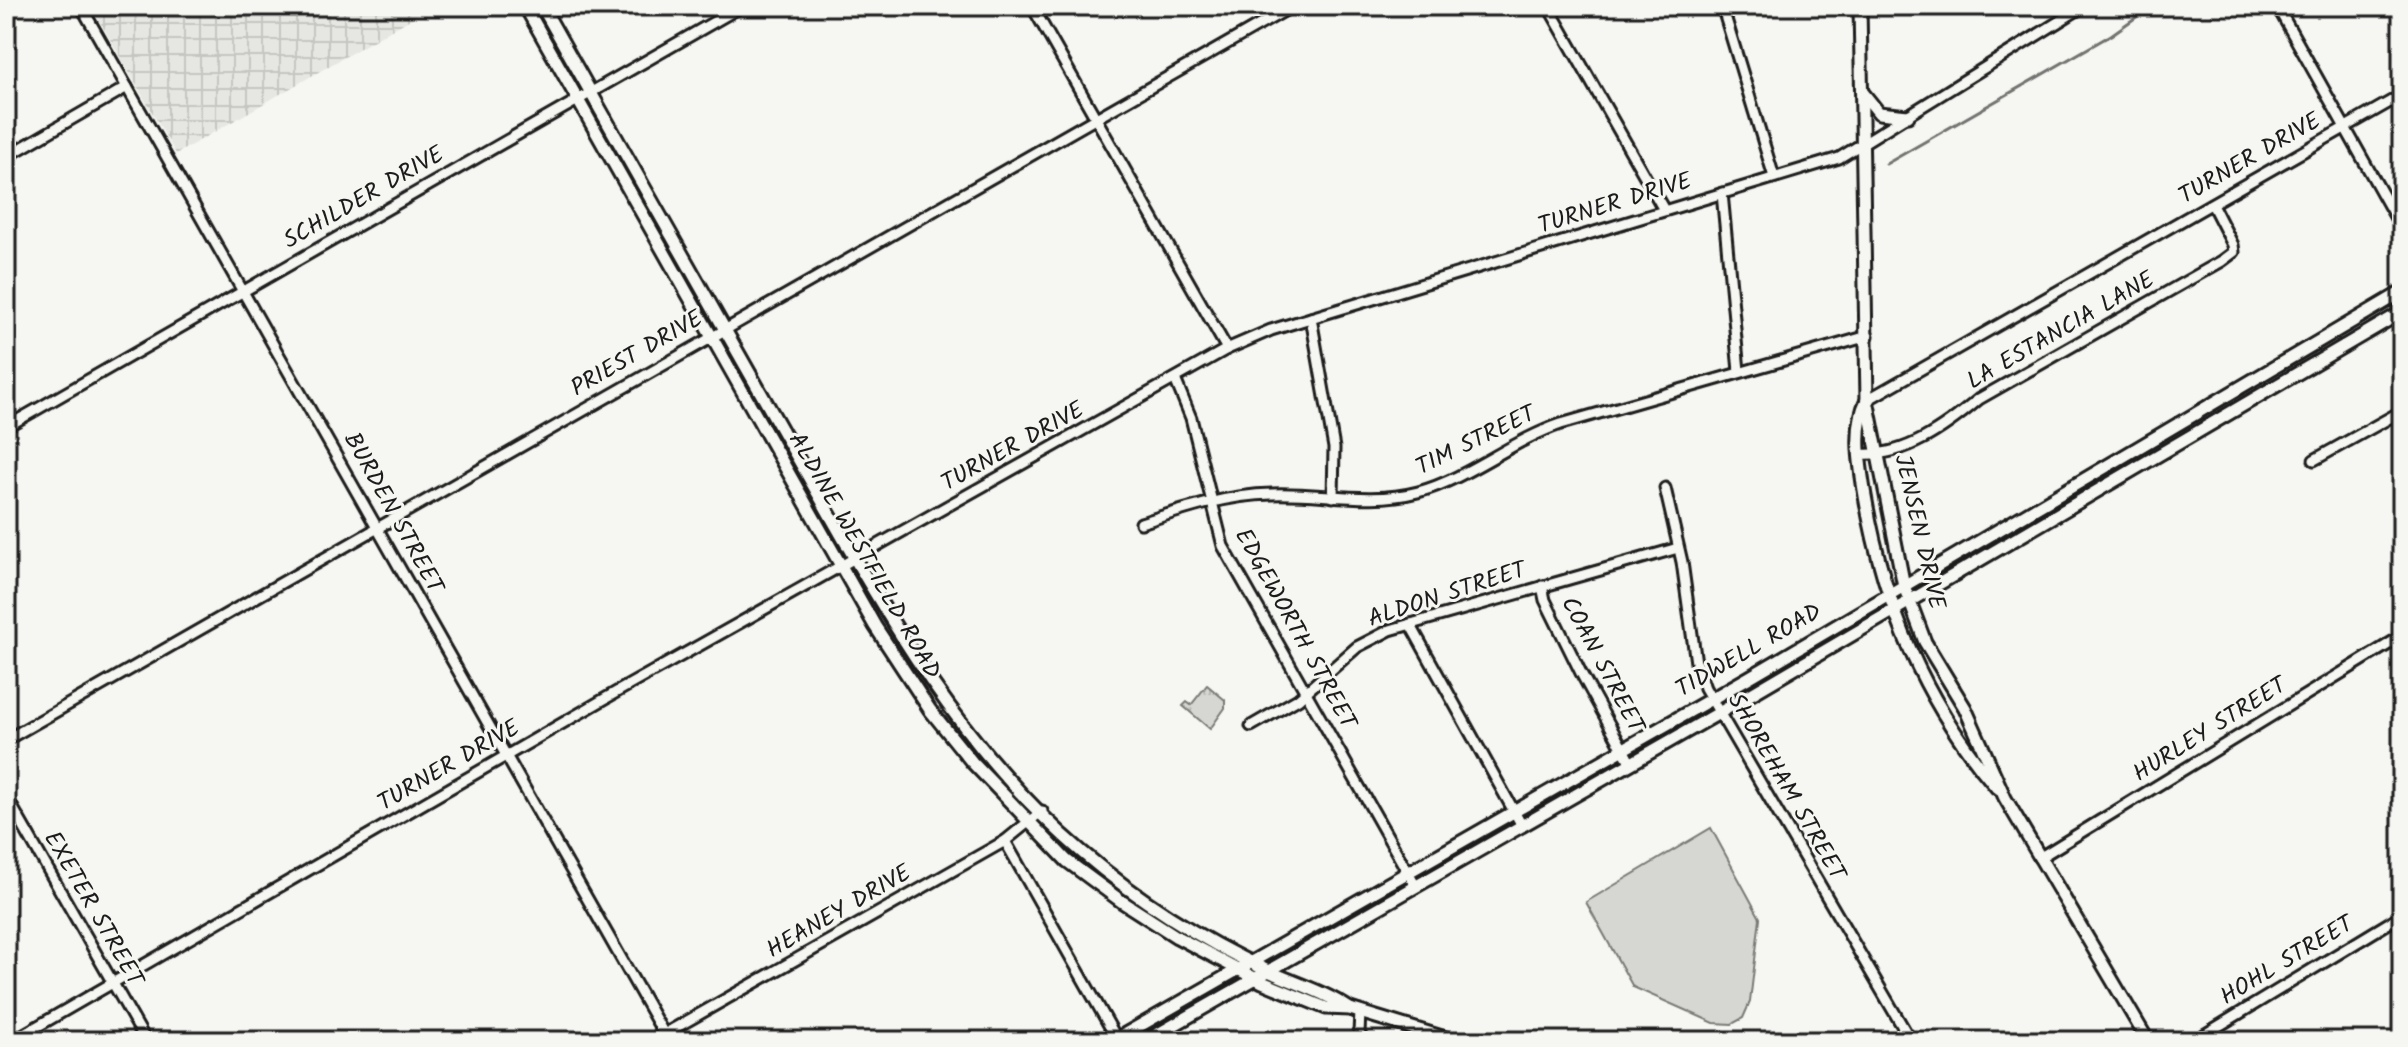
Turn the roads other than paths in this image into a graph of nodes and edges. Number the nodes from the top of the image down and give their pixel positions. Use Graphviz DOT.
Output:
graph roads {
  1 [pos="81,6"];
  2 [pos="525,6"];
  3 [pos="542,6"];
  4 [pos="742,6"];
  5 [pos="1548,6"];
  6 [pos="1722,6"];
  7 [pos="1860,6"];
  8 [pos="2084,6"];
  9 [pos="2278,6"];
  10 [pos="1291,7"];
  11 [pos="1037,8"];
  12 [pos="127,87"];
  13 [pos="590,92"];
  14 [pos="1863,93"];
  15 [pos="2402,95"];
  16 [pos="577,99"];
  17 [pos="1908,116"];
  18 [pos="1092,118"];
  19 [pos="2346,128"];
  20 [pos="1865,143"];
  21 [pos="6,157"];
  22 [pos="1774,177"];
  23 [pos="1722,193"];
  24 [pos="2212,204"];
  25 [pos="656,208"];
  26 [pos="1664,210"];
  27 [pos="643,216"];
  28 [pos="2402,229"];
  29 [pos="244,290"];
  30 [pos="2402,292"];
  31 [pos="2402,312"];
  32 [pos="1311,318"];
  33 [pos="724,328"];
  34 [pos="710,335"];
  35 [pos="1868,336"];
  36 [pos="2319,341"];
  37 [pos="1227,349"];
  38 [pos="2328,355"];
  39 [pos="1739,371"];
  40 [pos="1175,379"];
  41 [pos="2226,397"];
  42 [pos="1867,400"];
  43 [pos="2234,410"];
  44 [pos="2402,411"];
  45 [pos="6,427"];
  46 [pos="788,440"];
  47 [pos="775,448"];
  48 [pos="2135,450"];
  49 [pos="1859,454"];
  50 [pos="1879,456"];
  51 [pos="2314,460"];
  52 [pos="2143,463"];
  53 [pos="1665,488"];
  54 [pos="1333,497"];
  55 [pos="2051,500"];
  56 [pos="1210,502"];
  57 [pos="2059,513"];
  58 [pos="1141,523"];
  59 [pos="378,526"];
  60 [pos="1989,537"];
  61 [pos="1678,548"];
  62 [pos="1997,550"];
  63 [pos="854,559"];
  64 [pos="841,566"];
  65 [pos="1542,586"];
  66 [pos="1904,586"];
  67 [pos="1888,596"];
  68 [pos="1908,602"];
  69 [pos="1892,612"];
  70 [pos="1410,624"];
  71 [pos="2402,636"];
  72 [pos="1306,693"];
  73 [pos="1711,699"];
  74 [pos="1719,713"];
  75 [pos="1251,726"];
  76 [pos="6,740"];
  77 [pos="1623,749"];
  78 [pos="507,755"];
  79 [pos="1630,762"];
  80 [pos="6,796"];
  81 [pos="2005,798"];
  82 [pos="1042,811"];
  83 [pos="1514,811"];
  84 [pos="1029,821"];
  85 [pos="1521,824"];
  86 [pos="1005,841"];
  87 [pos="2039,858"];
  88 [pos="1408,872"];
  89 [pos="1415,885"];
  90 [pos="1129,889"];
  91 [pos="1121,901"];
  92 [pos="2402,915"];
  93 [pos="1253,962"];
  94 [pos="1240,970"];
  95 [pos="1268,971"];
  96 [pos="1255,978"];
  97 [pos="112,983"];
  98 [pos="1355,1010"];
  99 [pos="666,1038"];
  100 [pos="1116,1040"];
  101 [pos="12,1041"];
  102 [pos="146,1041"];
  103 [pos="652,1041"];
  104 [pos="1146,1041"];
  105 [pos="1364,1041"];
  106 [pos="1455,1041"];
  107 [pos="1911,1041"];
  108 [pos="2148,1041"];
  109 [pos="2194,1041"];
  1 -- 12 [label="street, BURDEN STREET"];
  2 -- 16 [label="main road, ALDINE WESTFIELD ROAD"];
  3 -- 13 [label="main road, ALDINE WESTFIELD ROAD"];
  4 -- 13 [label="street, SCHILDER DRIVE"];
  5 -- 26 [label="street"];
  6 -- 22 [label="street"];
  7 -- 14 [label="main road, JENSEN DRIVE"];
  8 -- 17 [label="street, TURNER DRIVE"];
  9 -- 19 [label="street"];
  10 -- 18 [label="street, PRIEST DRIVE"];
  11 -- 18 [label="street"];
  12 -- 21 [label="street"];
  12 -- 29 [label="street, BURDEN STREET"];
  13 -- 16 [label="street, SCHILDER DRIVE"];
  13 -- 25 [label="main road, ALDINE WESTFIELD ROAD"];
  14 -- 17 [label="main road"];
  14 -- 20 [label="main road, JENSEN DRIVE"];
  15 -- 19 [label="street, TURNER DRIVE"];
  16 -- 27 [label="main road, ALDINE WESTFIELD ROAD"];
  16 -- 29 [label="street, SCHILDER DRIVE"];
  17 -- 20 [label="street, TURNER DRIVE"];
  18 -- 33 [label="street, PRIEST DRIVE"];
  18 -- 37 [label="street"];
  19 -- 24 [label="street, TURNER DRIVE"];
  19 -- 28 [label="street"];
  20 -- 22 [label="street, TURNER DRIVE"];
  20 -- 35 [label="main road, JENSEN DRIVE"];
  22 -- 23 [label="street, TURNER DRIVE"];
  23 -- 26 [label="street, TURNER DRIVE"];
  23 -- 39 [label="street"];
  24 -- 42 [label="street, TURNER DRIVE"];
  24 -- 50 [label="street, LA ESTANCIA LANE"];
  25 -- 27 [label="main road"];
  25 -- 33 [label="main road, ALDINE WESTFIELD ROAD"];
  26 -- 32 [label="street, TURNER DRIVE"];
  27 -- 34 [label="main road, ALDINE WESTFIELD ROAD"];
  29 -- 45 [label="street, SCHILDER DRIVE"];
  29 -- 59 [label="street, BURDEN STREET"];
  30 -- 36 [label="main road, TIDWELL ROAD"];
  31 -- 38 [label="main road, TIDWELL ROAD"];
  32 -- 37 [label="street, TURNER DRIVE"];
  32 -- 54 [label="street"];
  33 -- 34 [label="street, PRIEST DRIVE"];
  33 -- 46 [label="main road, ALDINE WESTFIELD ROAD"];
  34 -- 47 [label="main road, ALDINE WESTFIELD ROAD"];
  34 -- 59 [label="street, PRIEST DRIVE"];
  35 -- 39 [label="street, TIM STREET"];
  35 -- 42 [label="main road, JENSEN DRIVE"];
  36 -- 38 [label="main road"];
  36 -- 41 [label="main road, TIDWELL ROAD"];
  37 -- 40 [label="street, TURNER DRIVE"];
  38 -- 43 [label="main road, TIDWELL ROAD"];
  39 -- 54 [label="street, TIM STREET"];
  40 -- 56 [label="street, EDGEWORTH STREET"];
  40 -- 63 [label="street, TURNER DRIVE"];
  41 -- 43 [label="main road"];
  41 -- 48 [label="main road, TIDWELL ROAD"];
  42 -- 49 [label="main road, JENSEN DRIVE"];
  42 -- 50 [label="main road, JENSEN DRIVE"];
  43 -- 52 [label="main road, TIDWELL ROAD"];
  44 -- 51 [label="street"];
  46 -- 47 [label="main road"];
  46 -- 63 [label="main road, ALDINE WESTFIELD ROAD"];
  47 -- 64 [label="main road, ALDINE WESTFIELD ROAD"];
  48 -- 52 [label="main road"];
  48 -- 55 [label="main road, TIDWELL ROAD"];
  49 -- 50 [label="street, LA ESTANCIA LANE"];
  49 -- 67 [label="main road, JENSEN DRIVE"];
  50 -- 66 [label="main road, JENSEN DRIVE"];
  52 -- 57 [label="main road, TIDWELL ROAD"];
  53 -- 61 [label="street, SHOREHAM STREET"];
  54 -- 56 [label="street, TIM STREET"];
  55 -- 57 [label="main road"];
  55 -- 60 [label="main road, TIDWELL ROAD"];
  56 -- 58 [label="street, TIM STREET"];
  56 -- 72 [label="street, EDGEWORTH STREET"];
  57 -- 62 [label="main road, TIDWELL ROAD"];
  59 -- 76 [label="street, PRIEST DRIVE"];
  59 -- 78 [label="street, BURDEN STREET"];
  60 -- 62 [label="main road"];
  60 -- 66 [label="main road, TIDWELL ROAD"];
  61 -- 65 [label="street, ALDON STREET"];
  61 -- 73 [label="street, SHOREHAM STREET"];
  62 -- 68 [label="main road, TIDWELL ROAD"];
  63 -- 64 [label="street, TURNER DRIVE"];
  63 -- 82 [label="main road, ALDINE WESTFIELD ROAD"];
  64 -- 78 [label="street, TURNER DRIVE"];
  64 -- 84 [label="main road, ALDINE WESTFIELD ROAD"];
  65 -- 70 [label="street, ALDON STREET"];
  65 -- 77 [label="street, COAN STREET"];
  66 -- 67 [label="main road, TIDWELL ROAD"];
  66 -- 68 [label="main road, JENSEN DRIVE"];
  67 -- 69 [label="main road, JENSEN DRIVE"];
  67 -- 73 [label="main road, TIDWELL ROAD"];
  68 -- 69 [label="main road, TIDWELL ROAD"];
  68 -- 81 [label="main road, JENSEN DRIVE"];
  69 -- 74 [label="main road, TIDWELL ROAD"];
  69 -- 81 [label="main road, JENSEN DRIVE"];
  70 -- 72 [label="street, ALDON STREET"];
  70 -- 83 [label="street"];
  71 -- 87 [label="street, HURLEY STREET"];
  72 -- 75 [label="street, ALDON STREET"];
  72 -- 88 [label="street, EDGEWORTH STREET"];
  73 -- 74 [label="street, SHOREHAM STREET"];
  73 -- 77 [label="main road, TIDWELL ROAD"];
  74 -- 79 [label="main road, TIDWELL ROAD"];
  74 -- 107 [label="street, SHOREHAM STREET"];
  77 -- 79 [label="street, COAN STREET"];
  77 -- 83 [label="main road, TIDWELL ROAD"];
  78 -- 97 [label="street, TURNER DRIVE"];
  78 -- 99 [label="street, BURDEN STREET"];
  79 -- 85 [label="main road, TIDWELL ROAD"];
  80 -- 97 [label="street, EXETER STREET"];
  81 -- 87 [label="main road, JENSEN DRIVE"];
  82 -- 84 [label="street, HEANEY DRIVE"];
  82 -- 90 [label="main road, ALDINE WESTFIELD ROAD"];
  83 -- 85 [label="street"];
  83 -- 88 [label="main road, TIDWELL ROAD"];
  84 -- 86 [label="street, HEANEY DRIVE"];
  84 -- 91 [label="main road, ALDINE WESTFIELD ROAD"];
  85 -- 89 [label="main road, TIDWELL ROAD"];
  86 -- 99 [label="street, HEANEY DRIVE"];
  86 -- 100 [label="street"];
  87 -- 108 [label="main road, JENSEN DRIVE"];
  88 -- 89 [label="street, EDGEWORTH STREET"];
  88 -- 93 [label="main road, TIDWELL ROAD"];
  89 -- 95 [label="main road, TIDWELL ROAD"];
  90 -- 91 [label="main road"];
  90 -- 93 [label="main road, ALDINE WESTFIELD ROAD"];
  91 -- 94 [label="main road, ALDINE WESTFIELD ROAD"];
  92 -- 109 [label="street, HOHL STREET"];
  93 -- 94 [label="main road, TIDWELL ROAD"];
  93 -- 95 [label="main road, ALDINE WESTFIELD ROAD"];
  94 -- 96 [label="main road, ALDINE WESTFIELD ROAD"];
  94 -- 100 [label="main road, TIDWELL ROAD"];
  95 -- 96 [label="main road, TIDWELL ROAD"];
  95 -- 98 [label="main road, ALDINE WESTFIELD ROAD"];
  96 -- 98 [label="main road, ALDINE WESTFIELD ROAD"];
  96 -- 104 [label="main road, TIDWELL ROAD"];
  97 -- 101 [label="street, TURNER DRIVE"];
  97 -- 102 [label="street, EXETER STREET"];
  98 -- 105 [label="street"];
  98 -- 106 [label="main road, ALDINE WESTFIELD ROAD"];
  99 -- 103 [label="street, HEANEY DRIVE"];
}
